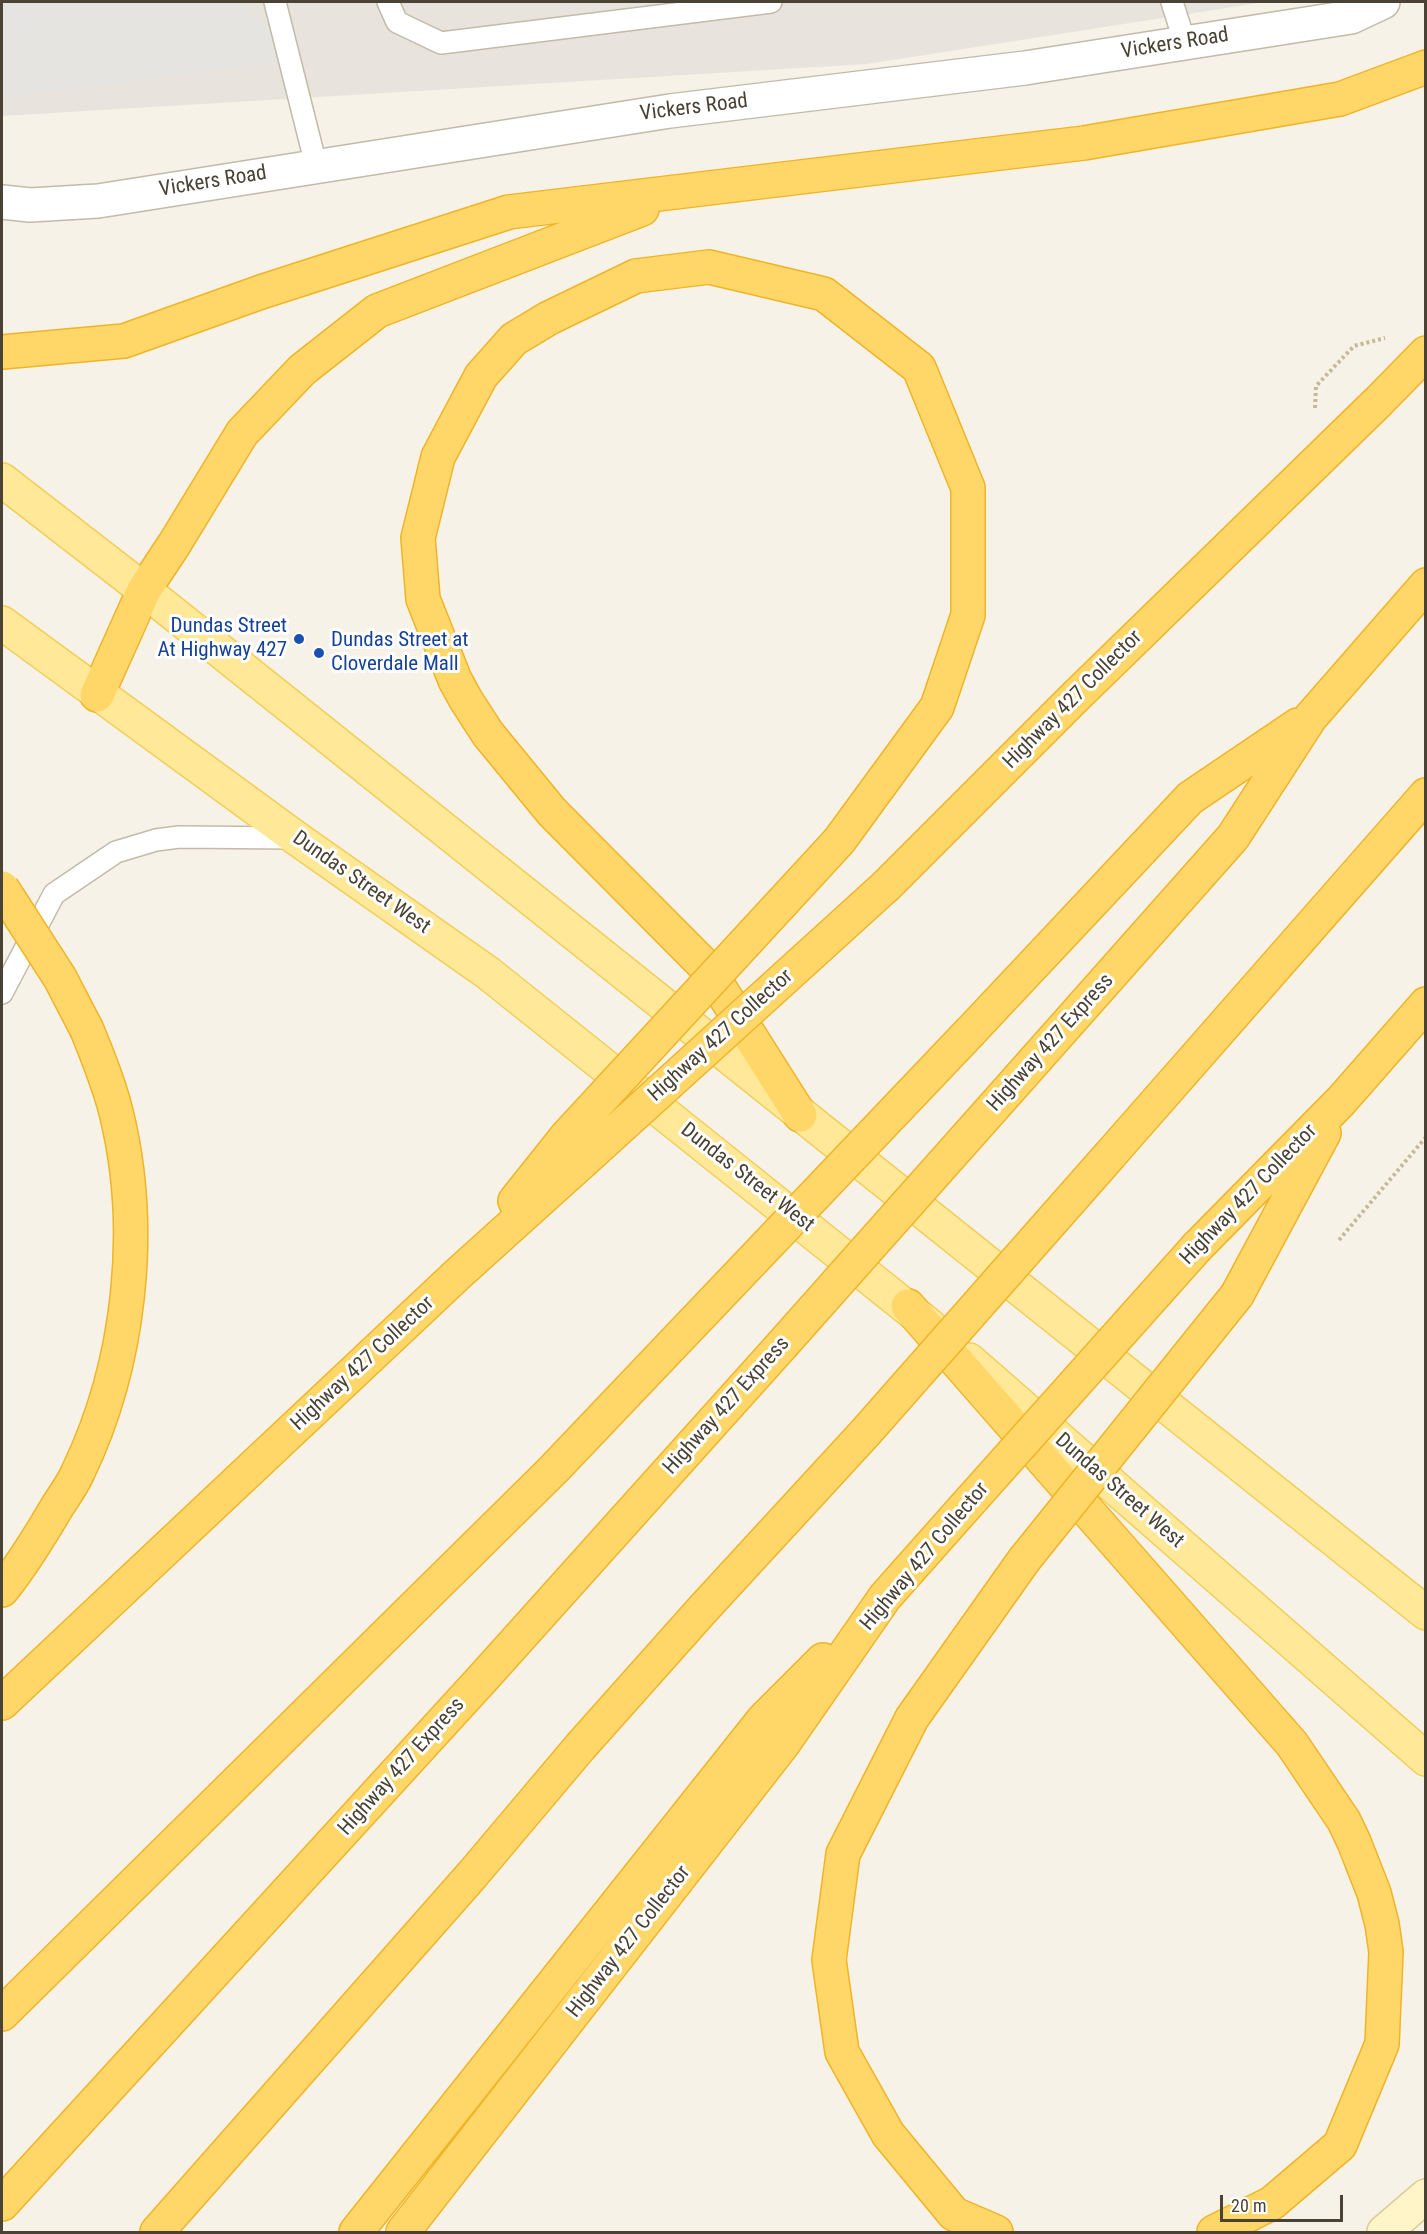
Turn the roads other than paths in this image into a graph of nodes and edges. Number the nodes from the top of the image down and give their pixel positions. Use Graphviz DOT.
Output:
graph roads {
  1 [pos="275,2"];
  2 [pos="388,2"];
  3 [pos="771,2"];
  4 [pos="1172,2"];
  5 [pos="1383,2"];
  6 [pos="1185,43"];
  7 [pos="1425,67"];
  8 [pos="316,165"];
  9 [pos="688,190"];
  10 [pos="2,202"];
  11 [pos="2,352"];
  12 [pos="1425,352"];
  13 [pos="2,480"];
  14 [pos="1425,585"];
  15 [pos="144,590"];
  16 [pos="2,623"];
  17 [pos="97,695"];
  18 [pos="1310,718"];
  19 [pos="1425,795"];
  20 [pos="296,838"];
  21 [pos="2,888"];
  22 [pos="2,993"];
  23 [pos="1425,1005"];
  24 [pos="1341,1101"];
  25 [pos="800,1114"];
  26 [pos="574,1150"];
  27 [pos="908,1306"];
  28 [pos="2,1590"];
  29 [pos="885,1597"];
  30 [pos="1425,1613"];
  31 [pos="2,1703"];
  32 [pos="1425,1759"];
  33 [pos="2,2014"];
  34 [pos="1425,2196"];
  35 [pos="2,2204"];
  36 [pos="157,2232"];
  37 [pos="356,2232"];
  38 [pos="403,2232"];
  39 [pos="996,2232"];
  40 [pos="1214,2232"];
  41 [pos="1384,2232"];
  1 -- 8 [label="lane"];
  2 -- 3 [label="lane"];
  4 -- 6 [label="lane"];
  5 -- 6 [label="street, Vickers Road"];
  6 -- 8 [label="street, Vickers Road"];
  7 -- 9 [label="highway"];
  8 -- 10 [label="street, Vickers Road"];
  9 -- 11 [label="highway"];
  9 -- 15 [label="highway"];
  12 -- 26 [label="highway, Highway 427 Collector, bridge"];
  13 -- 15 [label="main road"];
  14 -- 18 [label="highway, Highway 427 Express"];
  15 -- 17 [label="highway"];
  15 -- 25 [label="main road"];
  16 -- 17 [label="main road, Dundas Street West"];
  17 -- 20 [label="main road, Dundas Street West"];
  18 -- 33 [label="highway, bridge"];
  18 -- 35 [label="highway, Highway 427 Express, bridge"];
  19 -- 36 [label="highway, bridge"];
  20 -- 22 [label="lane"];
  20 -- 27 [label="main road, Dundas Street West"];
  21 -- 28 [label="highway, bridge"];
  23 -- 24 [label="highway, Highway 427 Collector"];
  24 -- 29 [label="highway, Highway 427 Collector, bridge"];
  24 -- 39 [label="highway, bridge"];
  25 -- 26 [label="highway, bridge"];
  25 -- 30 [label="main road"];
  26 -- 31 [label="highway, Highway 427 Collector"];
  27 -- 32 [label="main road, Dundas Street West"];
  27 -- 40 [label="highway"];
  29 -- 37 [label="highway"];
  29 -- 38 [label="highway, Highway 427 Collector"];
  34 -- 41 [label="main road"];
}
